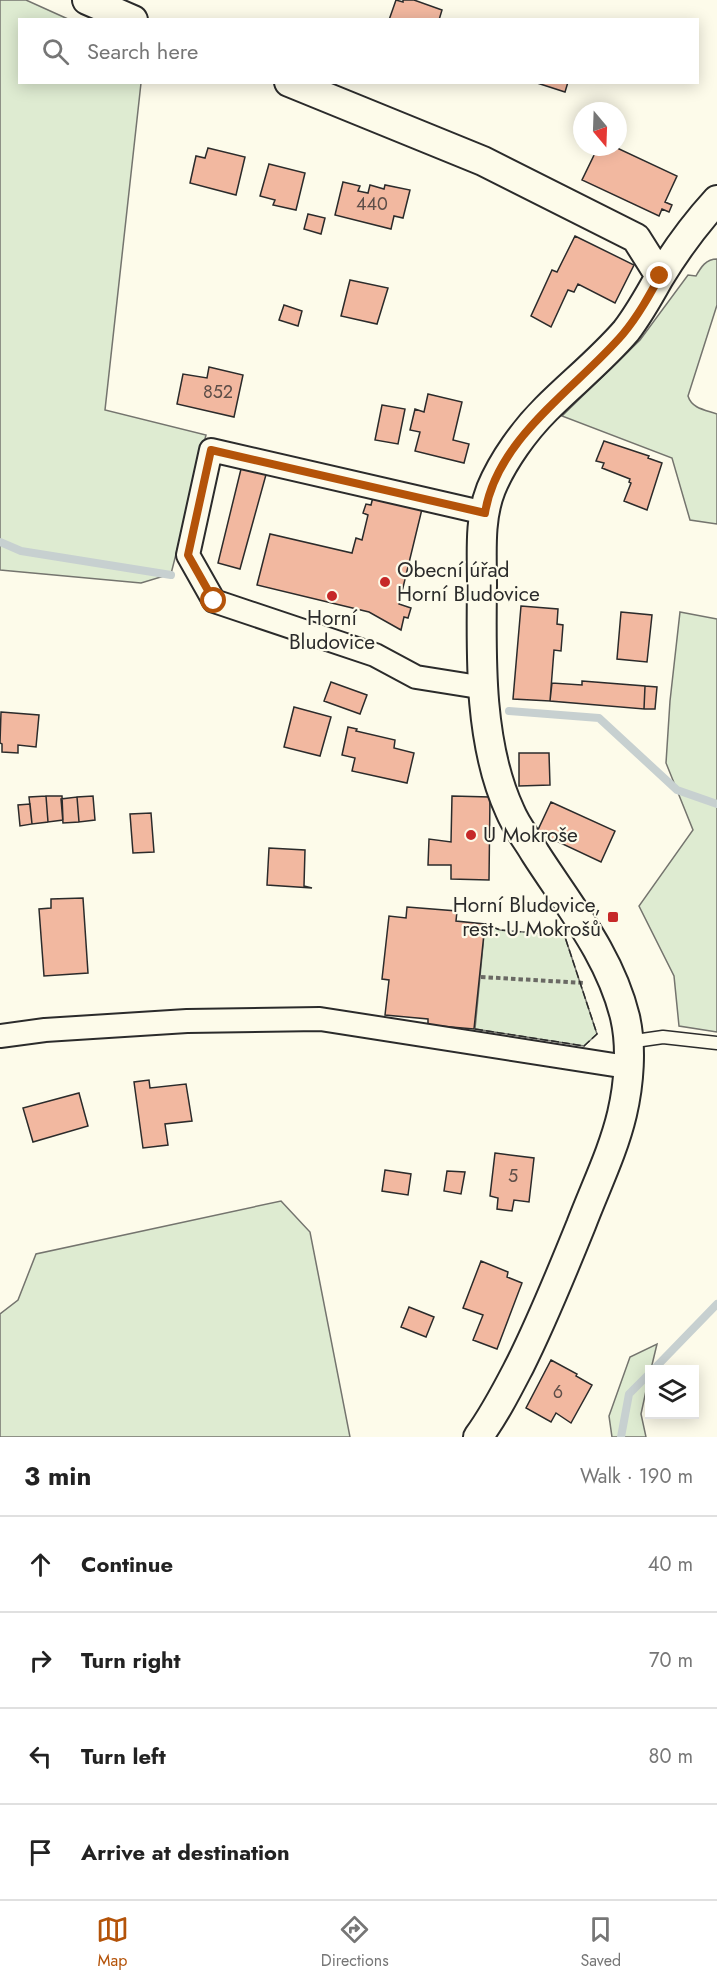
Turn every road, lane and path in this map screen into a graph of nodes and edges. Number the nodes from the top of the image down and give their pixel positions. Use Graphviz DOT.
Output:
graph roads {
  1 [pos="87,0"];
  2 [pos="129,18"];
  3 [pos="294,84"];
  4 [pos="717,200"];
  5 [pos="660,276"];
  6 [pos="485,513"];
  7 [pos="484,688"];
  8 [pos="481,977"];
  9 [pos="612,980"];
  10 [pos="0,1036"];
  11 [pos="717,1043"];
  12 [pos="628,1055"];
  13 [pos="478,1437"];
  1 -- 2 [label="street"];
  3 -- 5 [label="street"];
  4 -- 5 [label="street"];
  5 -- 6 [label="street"];
  6 -- 7 [label="street"];
  6 -- 7 [label="street"];
  7 -- 9 [label="street"];
  8 -- 9 [label="path"];
  9 -- 12 [label="street"];
  10 -- 12 [label="street"];
  11 -- 12 [label="lane"];
  12 -- 13 [label="street"];
}
